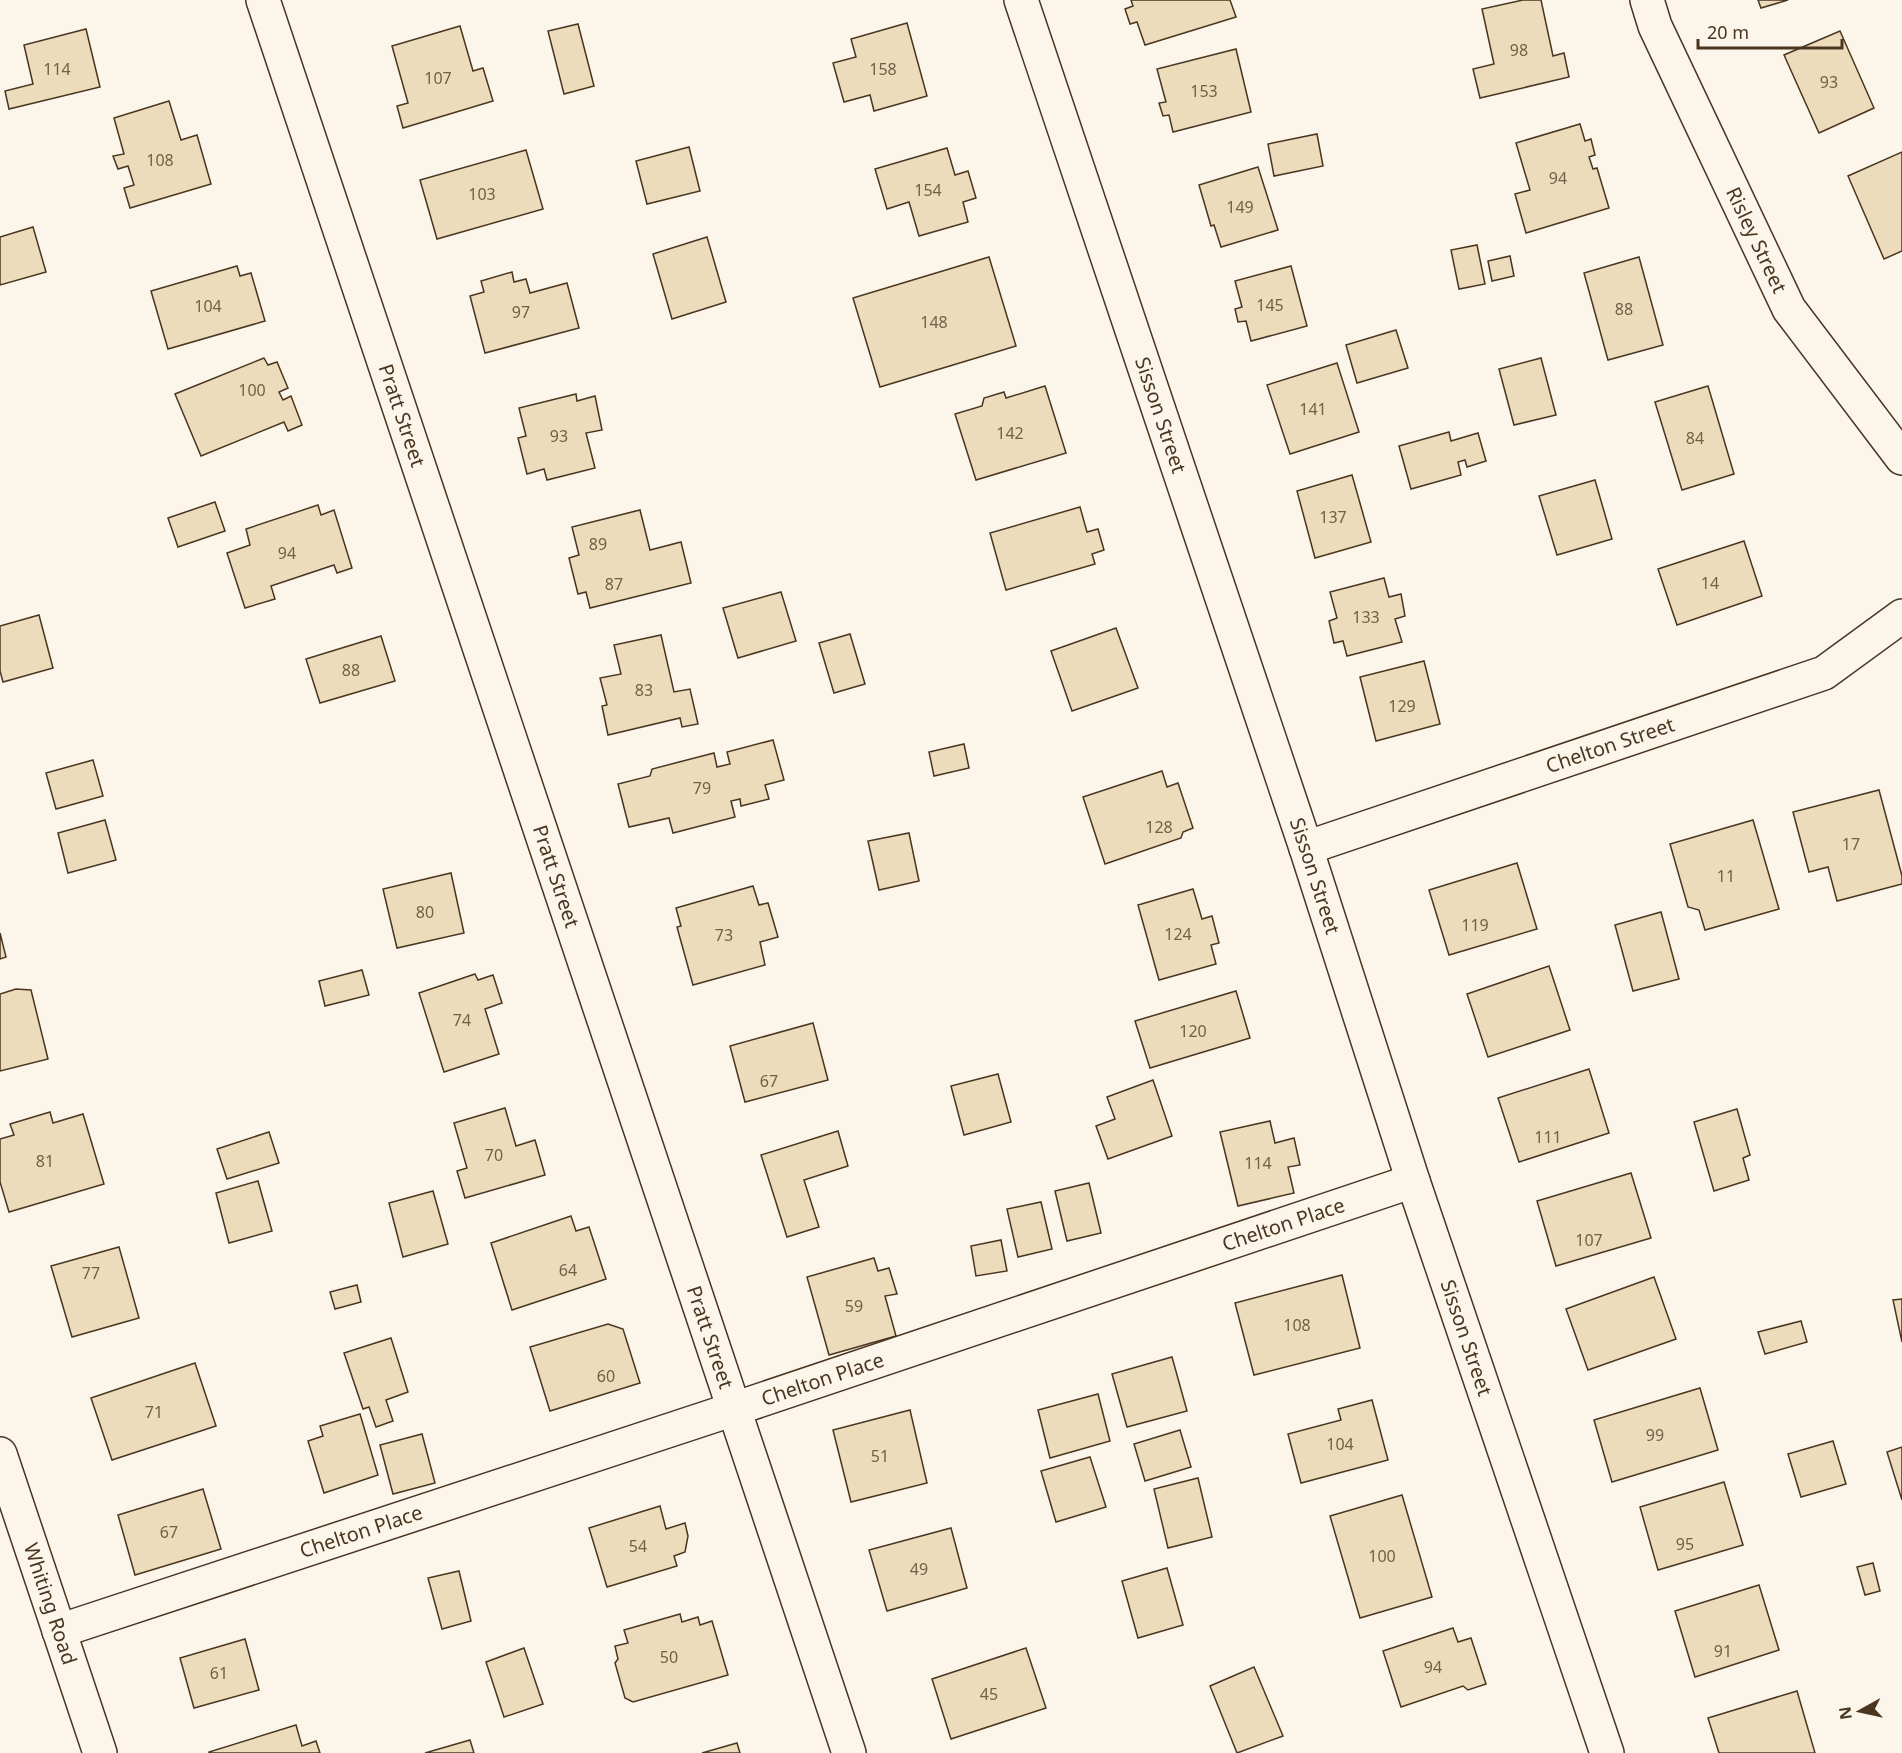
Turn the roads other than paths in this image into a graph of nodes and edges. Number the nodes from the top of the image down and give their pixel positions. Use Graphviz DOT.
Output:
graph roads {
  1 [pos="263,0"];
  2 [pos="1021,0"];
  3 [pos="1647,0"];
  4 [pos="1902,458"];
  5 [pos="1902,616"];
  6 [pos="1306,848"];
  7 [pos="1413,1181"];
  8 [pos="734,1409"];
  9 [pos="0,1454"];
  10 [pos="59,1631"];
  11 [pos="100,1753"];
  12 [pos="849,1753"];
  13 [pos="1607,1753"];
  1 -- 8 [label="street, Pratt Street"];
  2 -- 6 [label="street, Sisson Street"];
  3 -- 4 [label="street, Risley Street"];
  5 -- 6 [label="street, Chelton Street"];
  6 -- 7 [label="street, Sisson Street"];
  7 -- 8 [label="street, Chelton Place"];
  7 -- 13 [label="street, Sisson Street"];
  8 -- 10 [label="street, Chelton Place"];
  8 -- 12 [label="street, Pratt Street"];
  9 -- 10 [label="street, Whiting Road"];
  10 -- 11 [label="street, Whiting Road"];
}
